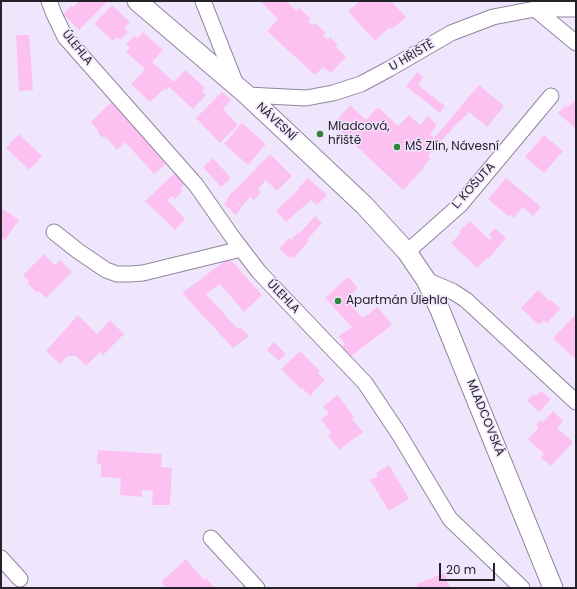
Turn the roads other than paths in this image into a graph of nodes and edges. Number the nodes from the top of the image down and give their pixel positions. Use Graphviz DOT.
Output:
graph roads {
  1 [pos="49,1"];
  2 [pos="137,1"];
  3 [pos="203,1"];
  4 [pos="534,9"];
  5 [pos="576,9"];
  6 [pos="576,42"];
  7 [pos="242,91"];
  8 [pos="551,96"];
  9 [pos="54,232"];
  10 [pos="241,249"];
  11 [pos="407,252"];
  12 [pos="426,280"];
  13 [pos="576,402"];
  14 [pos="211,538"];
  15 [pos="1,558"];
  16 [pos="20,579"];
  17 [pos="258,588"];
  18 [pos="522,588"];
  19 [pos="553,588"];
  1 -- 10 [label="street, ÚLEHLA"];
  2 -- 7 [label="street, NÁVESNÍ"];
  3 -- 7 [label="street"];
  4 -- 5 [label="street, U HŘIŠTĚ"];
  4 -- 6 [label="street"];
  4 -- 7 [label="street, U HŘIŠTĚ"];
  7 -- 11 [label="street, NÁVESNÍ"];
  8 -- 11 [label="street, L. KOŠUTA"];
  9 -- 10 [label="street"];
  10 -- 18 [label="street, ÚLEHLA"];
  11 -- 12 [label="street, MLADCOVSKÁ"];
  12 -- 13 [label="street"];
  12 -- 19 [label="street, MLADCOVSKÁ"];
  14 -- 17 [label="street"];
  15 -- 16 [label="street"];
}
